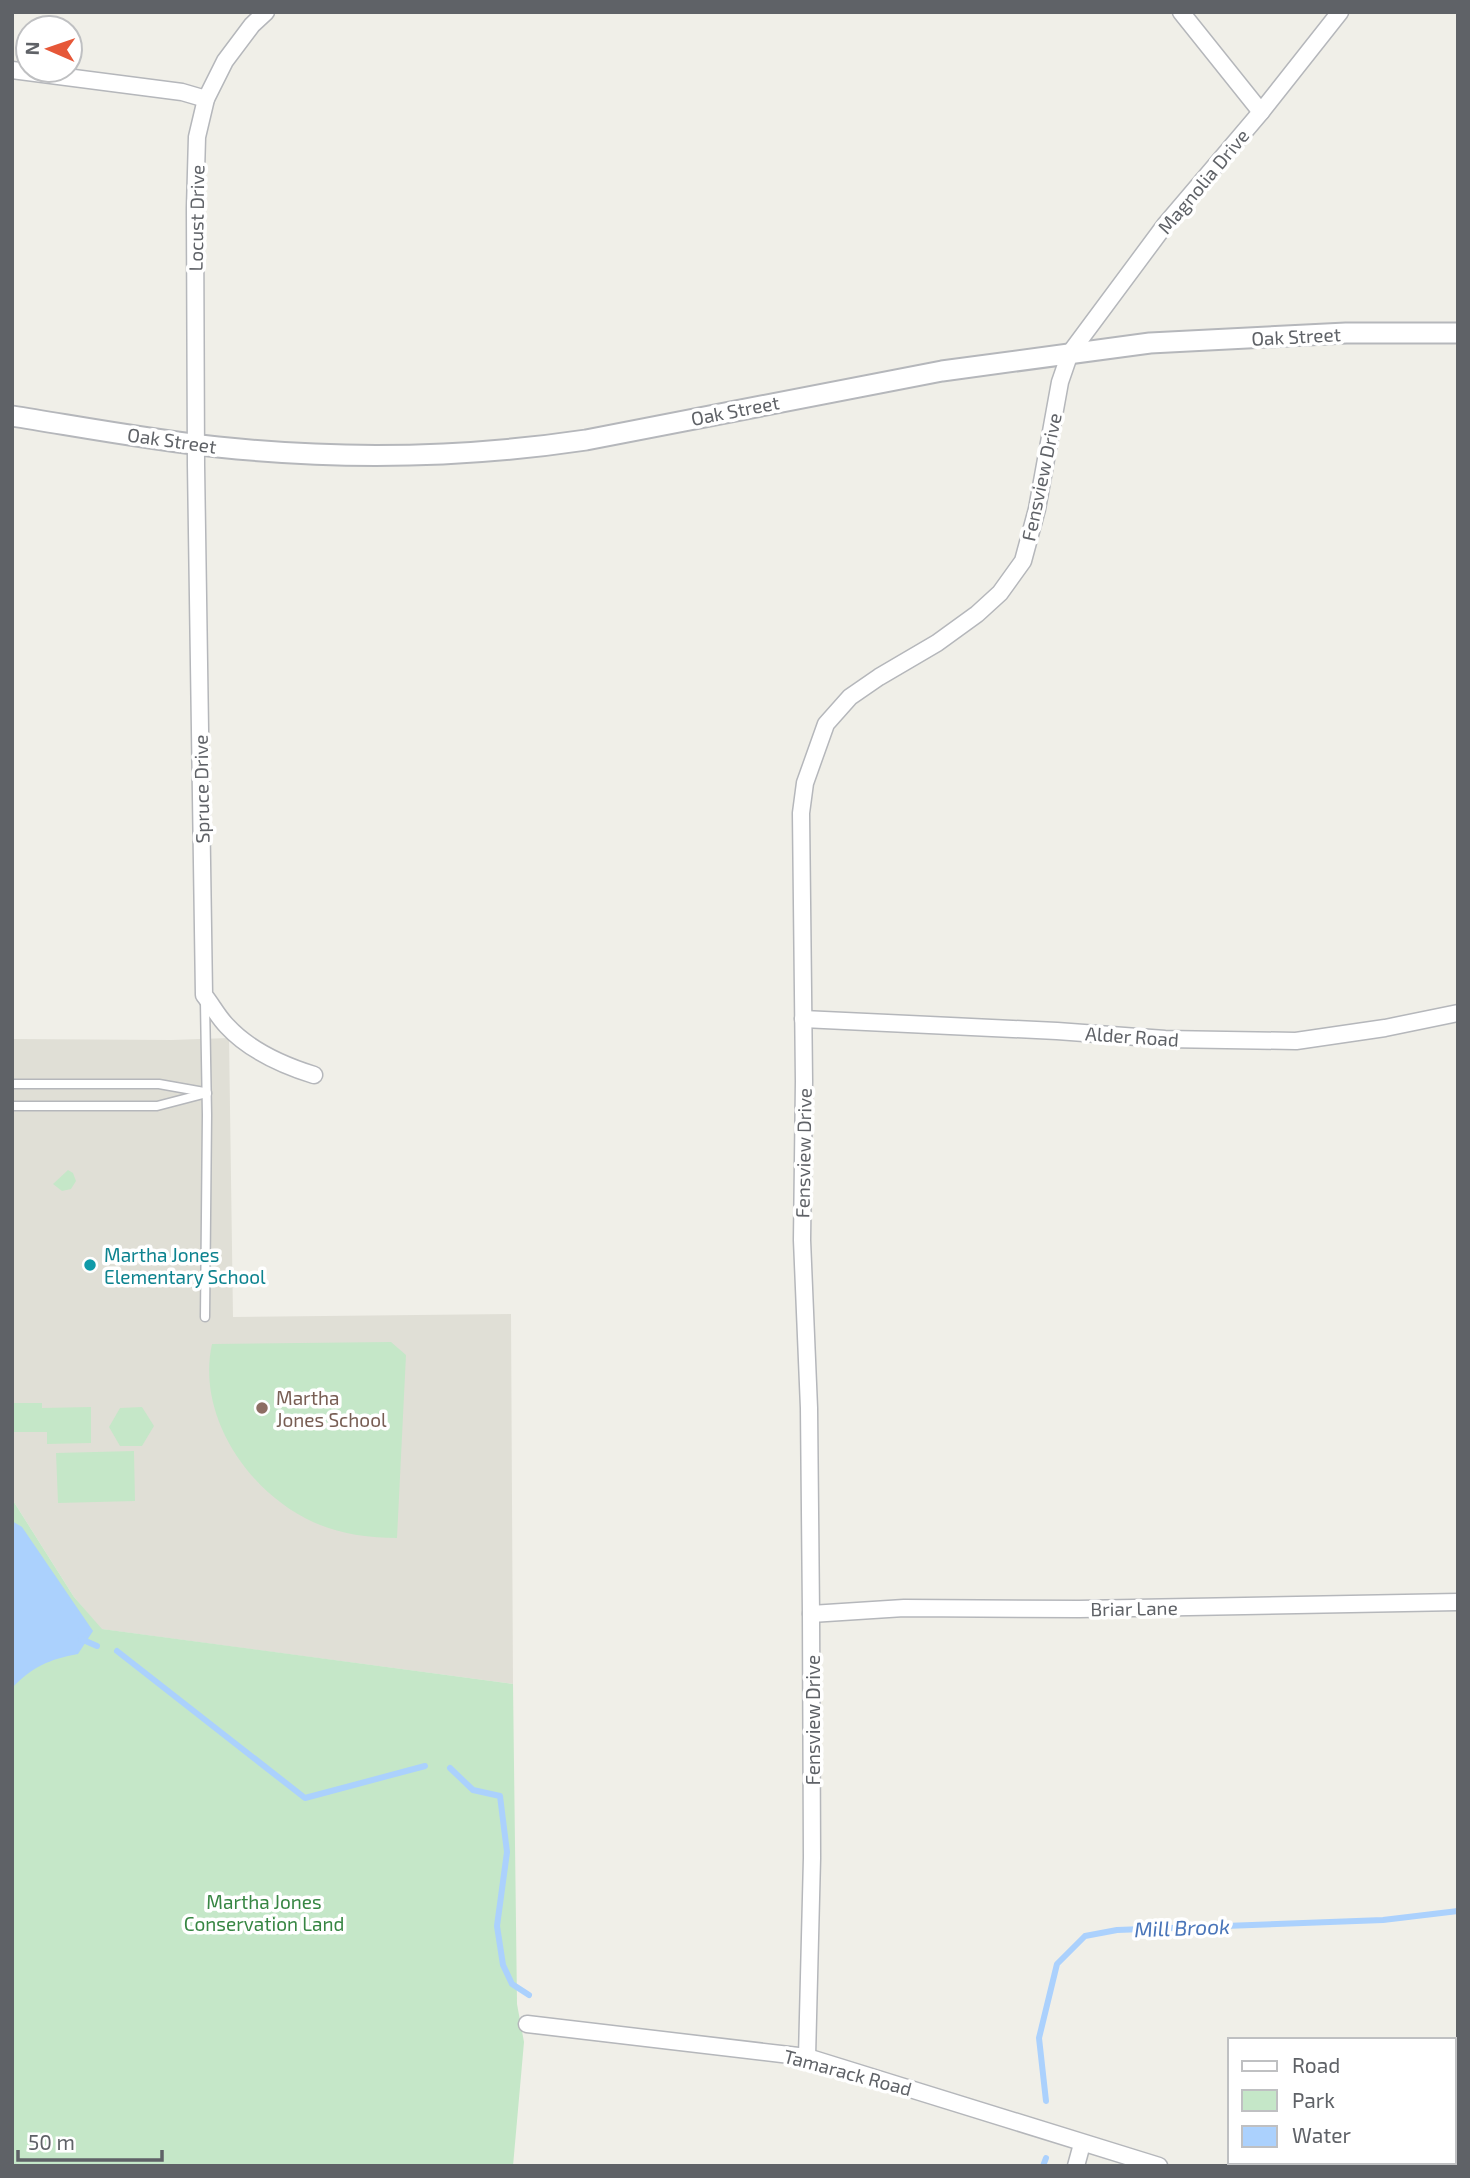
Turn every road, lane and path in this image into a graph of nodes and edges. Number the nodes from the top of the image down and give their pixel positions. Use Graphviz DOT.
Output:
graph roads {
  1 [pos="266,12"];
  2 [pos="1181,12"];
  3 [pos="1340,12"];
  4 [pos="12,70"];
  5 [pos="206,99"];
  6 [pos="1261,112"];
  7 [pos="1458,334"];
  8 [pos="1070,353"];
  9 [pos="12,416"];
  10 [pos="197,444"];
  11 [pos="204,995"];
  12 [pos="1458,1013"];
  13 [pos="803,1019"];
  14 [pos="314,1075"];
  15 [pos="12,1084"];
  16 [pos="207,1093"];
  17 [pos="12,1106"];
  18 [pos="205,1317"];
  19 [pos="1458,1602"];
  20 [pos="811,1614"];
  21 [pos="527,2024"];
  22 [pos="807,2057"];
  23 [pos="1082,2144"];
  24 [pos="1076,2166"];
  25 [pos="1159,2166"];
  1 -- 5 [label="street, Locust Drive"];
  2 -- 6 [label="street"];
  3 -- 6 [label="street, Magnolia Drive"];
  4 -- 5 [label="street"];
  5 -- 10 [label="street, Locust Drive"];
  6 -- 8 [label="street, Magnolia Drive"];
  7 -- 8 [label="street, Oak Street"];
  8 -- 10 [label="street, Oak Street"];
  8 -- 13 [label="street, Fensview Drive"];
  9 -- 10 [label="street, Oak Street"];
  10 -- 11 [label="street, Spruce Drive"];
  11 -- 14 [label="street"];
  11 -- 16 [label="lane"];
  12 -- 13 [label="street, Alder Road"];
  13 -- 20 [label="street, Fensview Drive"];
  15 -- 16 [label="lane"];
  16 -- 17 [label="lane"];
  16 -- 18 [label="lane"];
  19 -- 20 [label="street, Briar Lane"];
  20 -- 22 [label="street, Fensview Drive"];
  21 -- 22 [label="street, Tamarack Road"];
  22 -- 23 [label="street, Tamarack Road"];
  23 -- 24 [label="street"];
  23 -- 25 [label="street, Tamarack Road"];
}
